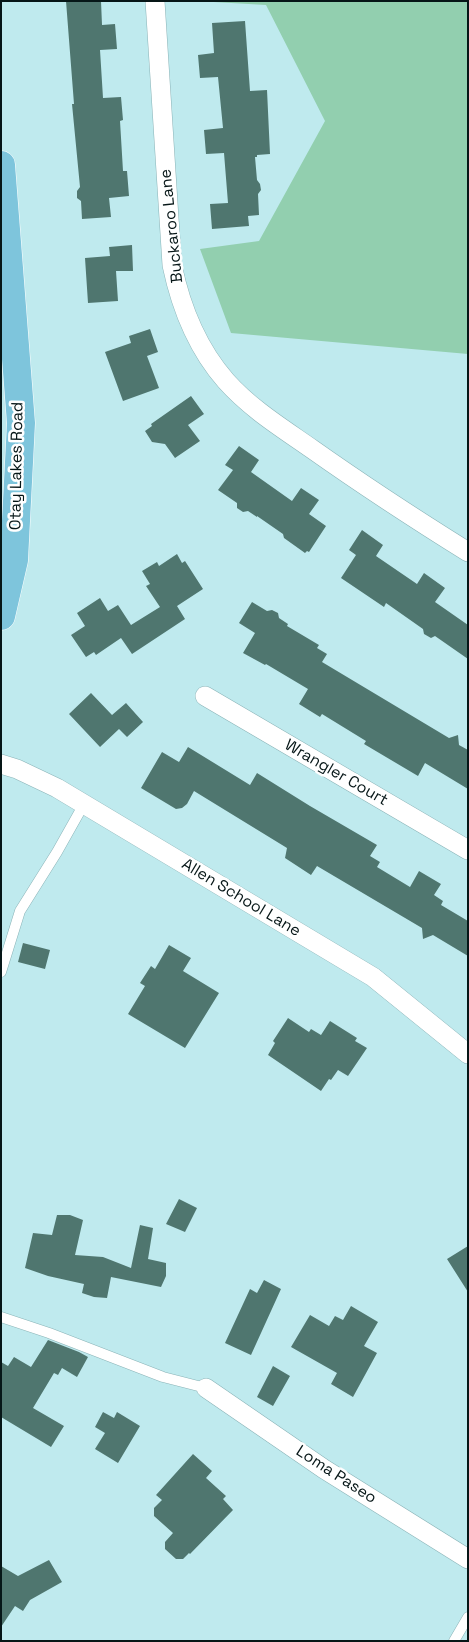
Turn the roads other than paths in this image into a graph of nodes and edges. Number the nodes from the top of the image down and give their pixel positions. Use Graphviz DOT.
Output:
graph roads {
  1 [pos="155,1"];
  2 [pos="1,165"];
  3 [pos="468,552"];
  4 [pos="1,616"];
  5 [pos="205,696"];
  6 [pos="1,764"];
  7 [pos="84,804"];
  8 [pos="468,850"];
  9 [pos="1,972"];
  10 [pos="468,1054"];
  11 [pos="1,1317"];
  12 [pos="206,1388"];
  13 [pos="468,1559"];
  14 [pos="468,1617"];
  15 [pos="454,1641"];
  1 -- 3 [label="street, Buckaroo Lane"];
  2 -- 4 [label="main road, Otay Lakes Road"];
  5 -- 8 [label="street, Wrangler Court"];
  6 -- 7 [label="street, Allen School Lane"];
  7 -- 9 [label="lane"];
  7 -- 10 [label="street, Allen School Lane"];
  11 -- 12 [label="lane"];
  12 -- 13 [label="street, Loma Paseo"];
  14 -- 15 [label="lane"];
}
